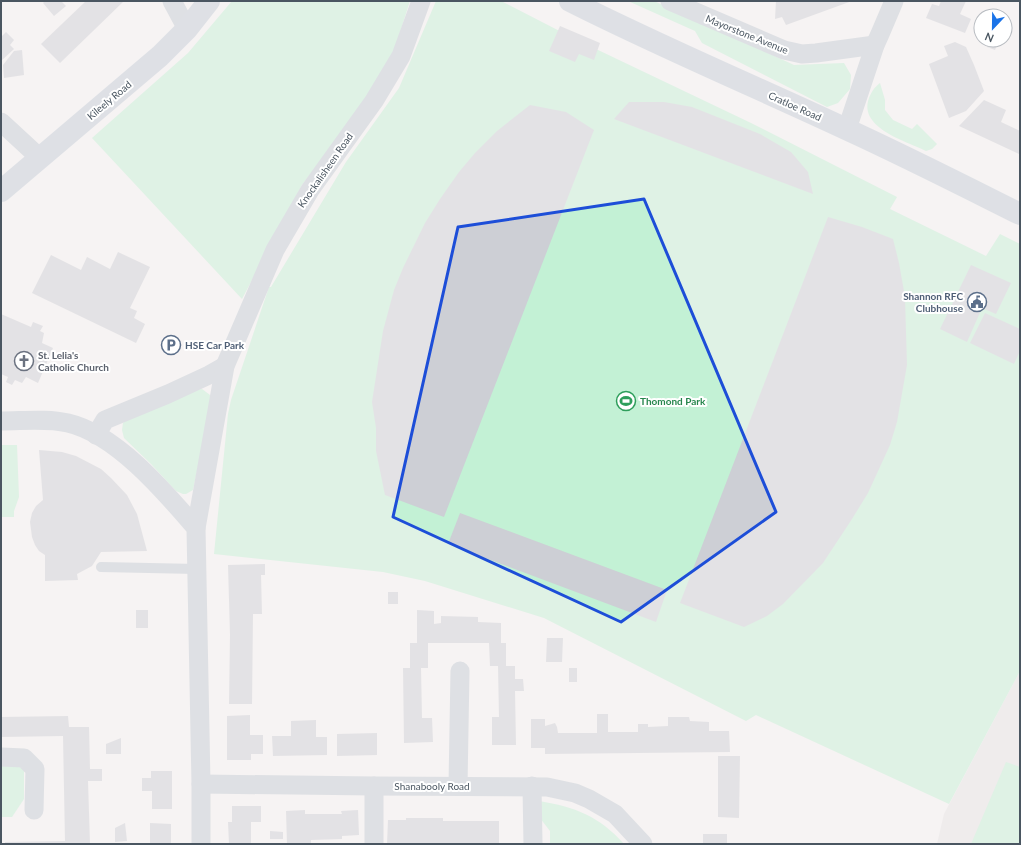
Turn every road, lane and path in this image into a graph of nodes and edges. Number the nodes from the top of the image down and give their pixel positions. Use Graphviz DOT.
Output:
graph roads {
  1 [pos="172,1"];
  2 [pos="209,1"];
  3 [pos="421,1"];
  4 [pos="570,1"];
  5 [pos="670,1"];
  6 [pos="894,1"];
  7 [pos="187,29"];
  8 [pos="875,44"];
  9 [pos="1,122"];
  10 [pos="846,129"];
  11 [pos="40,158"];
  12 [pos="1,191"];
  13 [pos="1020,214"];
  14 [pos="225,366"];
  15 [pos="1,421"];
  16 [pos="96,434"];
  17 [pos="196,528"];
  18 [pos="102,567"];
  19 [pos="197,569"];
  20 [pos="460,671"];
  21 [pos="1,757"];
  22 [pos="202,784"];
  23 [pos="374,786"];
  24 [pos="458,786"];
  25 [pos="532,786"];
  26 [pos="34,810"];
  27 [pos="200,844"];
  28 [pos="374,844"];
  29 [pos="533,844"];
  30 [pos="643,844"];
  1 -- 7 [label="street"];
  2 -- 7 [label="main road, Kileely Road"];
  3 -- 14 [label="street, Knockalisheen Road"];
  4 -- 10 [label="main road, Cratloe Road"];
  5 -- 8 [label="street, Mayorstone Avenue"];
  6 -- 8 [label="street"];
  7 -- 11 [label="main road, Kileely Road"];
  8 -- 10 [label="street"];
  9 -- 11 [label="street"];
  10 -- 13 [label="main road, Cratloe Road"];
  11 -- 12 [label="main road, Kileely Road"];
  14 -- 16 [label="street"];
  14 -- 17 [label="street, Knockalisheen Road"];
  15 -- 16 [label="street"];
  16 -- 17 [label="street"];
  17 -- 19 [label="street, Knockalisheen Road"];
  18 -- 19 [label="lane"];
  19 -- 22 [label="street, Knockalisheen Road"];
  20 -- 24 [label="street"];
  21 -- 26 [label="street"];
  22 -- 23 [label="street, Shanabooly Road"];
  22 -- 27 [label="street, Knockalisheen Road"];
  23 -- 24 [label="street, Shanabooly Road"];
  23 -- 28 [label="street"];
  24 -- 25 [label="street, Shanabooly Road"];
  25 -- 29 [label="street"];
  25 -- 30 [label="street, Shanabooly Road"];
}
